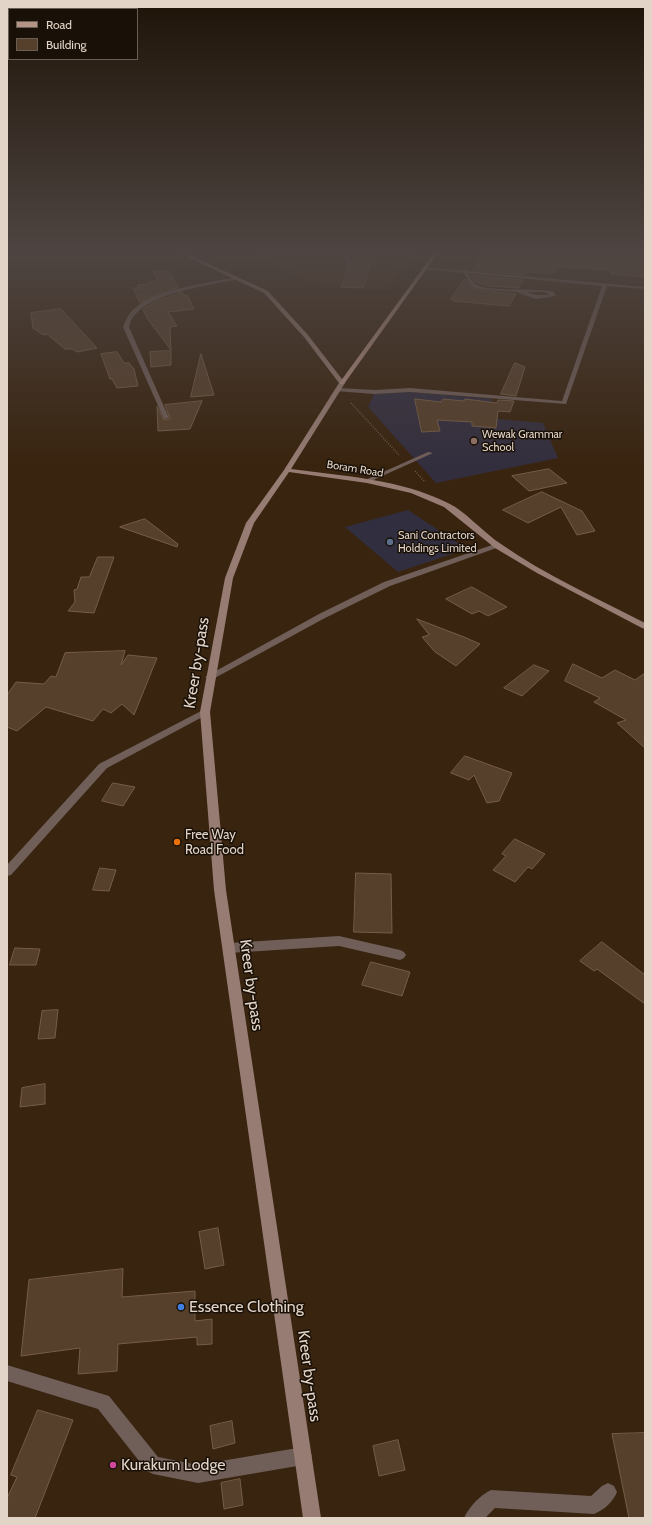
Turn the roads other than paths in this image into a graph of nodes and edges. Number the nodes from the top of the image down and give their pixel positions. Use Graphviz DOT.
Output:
graph roads {
  1 [pos="127,324"];
  2 [pos="295,324"];
  3 [pos="384,324"];
  4 [pos="592,324"];
  5 [pos="342,383"];
  6 [pos="337,390"];
  7 [pos="166,418"];
  8 [pos="430,453"];
  9 [pos="287,470"];
  10 [pos="367,481"];
  11 [pos="498,546"];
  12 [pos="645,626"];
  13 [pos="210,677"];
  14 [pos="205,712"];
  15 [pos="7,872"];
  16 [pos="229,948"];
  17 [pos="400,955"];
  18 [pos="7,1374"];
  19 [pos="303,1456"];
  20 [pos="608,1492"];
  21 [pos="312,1518"];
  22 [pos="473,1518"];
  1 -- 7 [label="street"];
  2 -- 5 [label="main road"];
  3 -- 5 [label="main road"];
  4 -- 6 [label="street"];
  5 -- 6 [label="main road"];
  6 -- 9 [label="main road"];
  8 -- 10 [label="street"];
  9 -- 10 [label="main road, Boram Road"];
  9 -- 13 [label="main road, Kreer by-pass"];
  10 -- 11 [label="main road, Boram Road"];
  11 -- 12 [label="main road, Boram Road"];
  11 -- 13 [label="street"];
  13 -- 14 [label="main road, Kreer by-pass"];
  14 -- 15 [label="street"];
  14 -- 16 [label="main road, Kreer by-pass"];
  16 -- 17 [label="street"];
  16 -- 19 [label="main road, Kreer by-pass"];
  18 -- 19 [label="street"];
  19 -- 21 [label="main road, Kreer by-pass"];
  20 -- 22 [label="street"];
}
